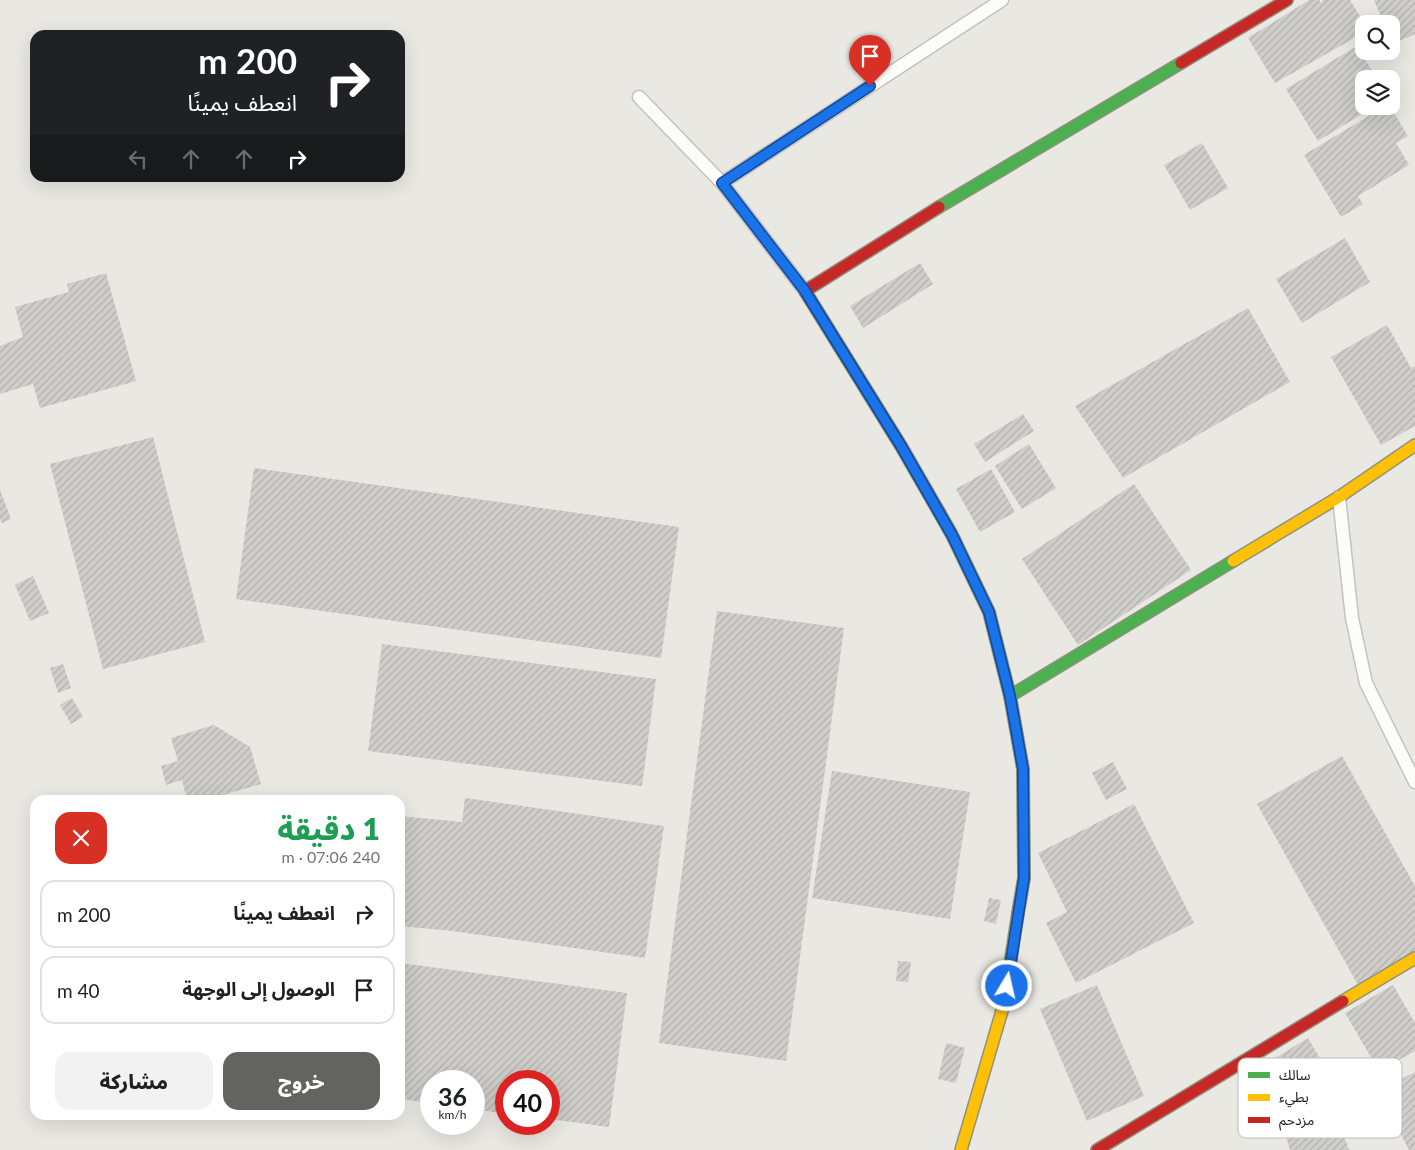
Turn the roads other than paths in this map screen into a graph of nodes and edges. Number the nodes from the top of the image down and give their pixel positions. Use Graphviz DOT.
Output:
graph roads {
  1 [pos="1002,0"];
  2 [pos="1287,0"];
  3 [pos="639,97"];
  4 [pos="722,183"];
  5 [pos="805,291"];
  6 [pos="1415,445"];
  7 [pos="1339,497"];
  8 [pos="1010,696"];
  9 [pos="1415,782"];
  10 [pos="1415,958"];
  11 [pos="1249,1058"];
  12 [pos="1238,1065"];
  13 [pos="961,1150"];
  14 [pos="1096,1150"];
  1 -- 4 [label="lane"];
  2 -- 5 [label="street"];
  3 -- 4 [label="lane"];
  4 -- 5 [label="lane"];
  5 -- 8 [label="street"];
  6 -- 7 [label="street"];
  7 -- 8 [label="street"];
  7 -- 9 [label="lane"];
  8 -- 13 [label="street"];
  10 -- 11 [label="street"];
  12 -- 14 [label="street"];
}
